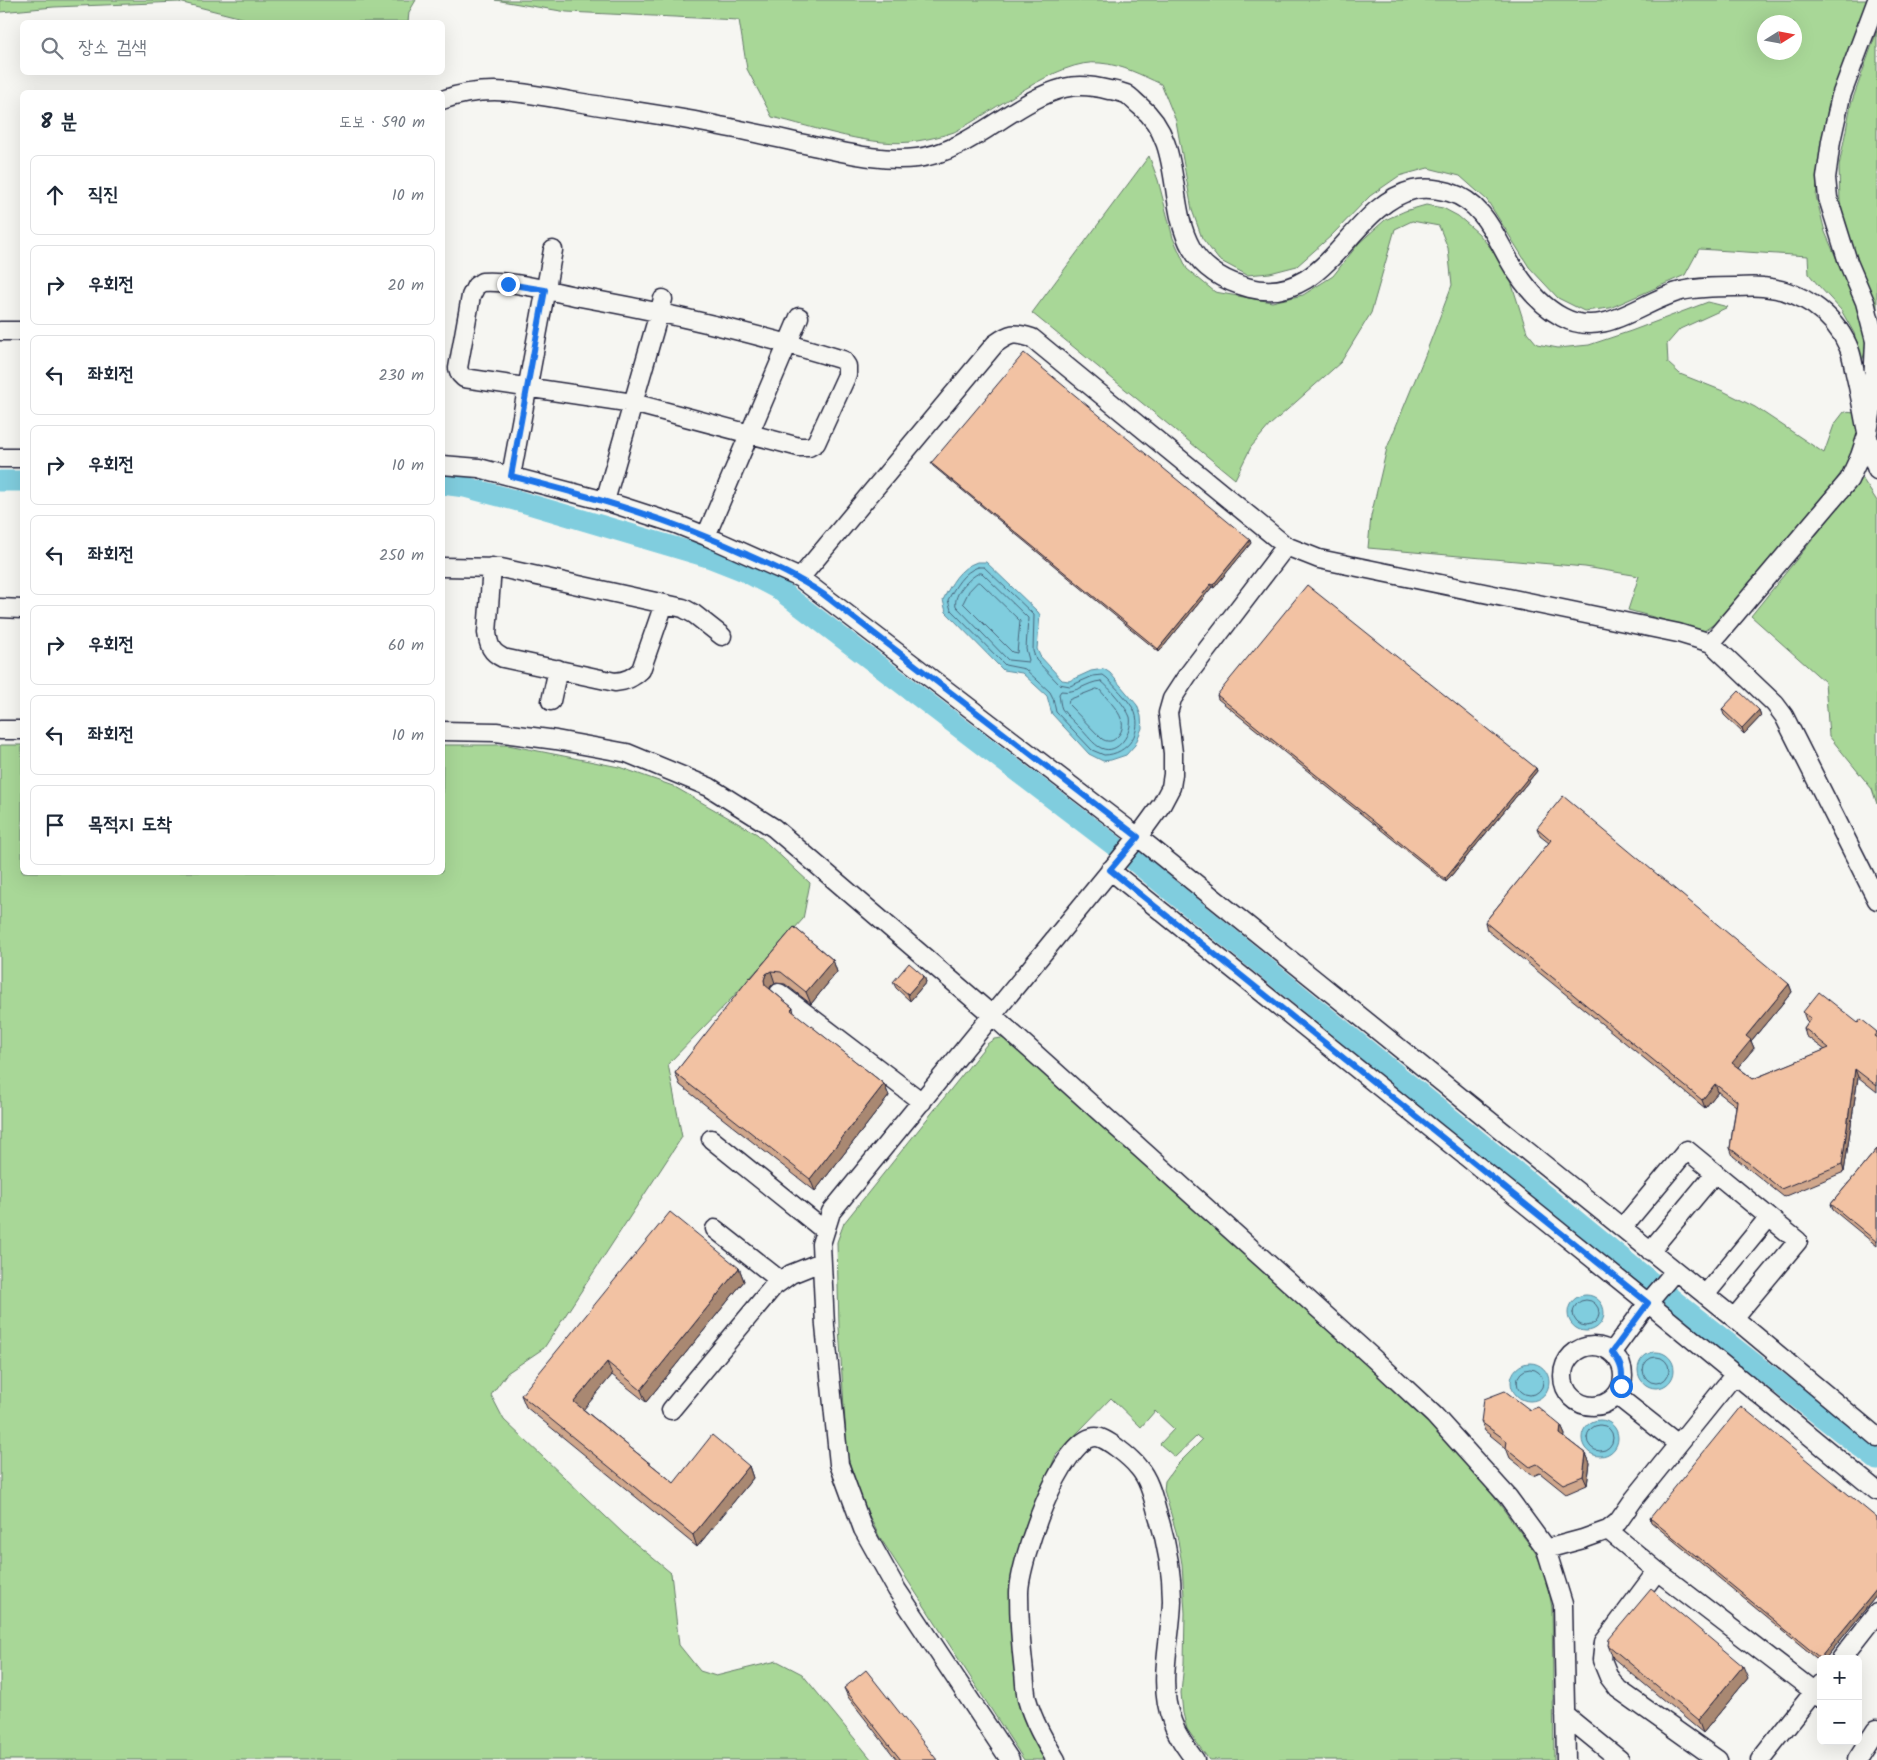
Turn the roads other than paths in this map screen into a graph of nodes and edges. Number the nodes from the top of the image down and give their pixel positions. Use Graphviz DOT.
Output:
graph roads {
  1 [pos="1877,0"];
  2 [pos="445,99"];
  3 [pos="553,250"];
  4 [pos="545,290"];
  5 [pos="661,305"];
  6 [pos="799,317"];
  7 [pos="0,331"];
  8 [pos="20,331"];
  9 [pos="788,343"];
  10 [pos="527,386"];
  11 [pos="633,403"];
  12 [pos="1868,432"];
  13 [pos="749,434"];
  14 [pos="0,458"];
  15 [pos="20,458"];
  16 [pos="445,465"];
  17 [pos="1877,470"];
  18 [pos="511,476"];
  19 [pos="605,501"];
  20 [pos="706,536"];
  21 [pos="1286,546"];
  22 [pos="445,567"];
  23 [pos="492,567"];
  24 [pos="800,578"];
  25 [pos="664,604"];
  26 [pos="0,608"];
  27 [pos="20,609"];
  28 [pos="722,636"];
  29 [pos="1710,643"];
  30 [pos="558,670"];
  31 [pos="551,701"];
  32 [pos="0,730"];
  33 [pos="20,730"];
  34 [pos="445,731"];
  35 [pos="1124,853"];
  36 [pos="1877,900"];
  37 [pos="779,993"];
  38 [pos="992,1015"];
  39 [pos="922,1102"];
  40 [pos="711,1139"];
  41 [pos="1715,1173"];
  42 [pos="1769,1217"];
  43 [pos="1622,1228"];
  44 [pos="715,1229"];
  45 [pos="825,1231"];
  46 [pos="1650,1251"];
  47 [pos="822,1262"];
  48 [pos="1671,1275"];
  49 [pos="782,1281"];
  50 [pos="1705,1295"];
  51 [pos="1651,1299"];
  52 [pos="1734,1318"];
  53 [pos="1612,1352"];
  54 [pos="1735,1374"];
  55 [pos="1616,1395"];
  56 [pos="671,1410"];
  57 [pos="1877,1437"];
  58 [pos="1678,1444"];
  59 [pos="1877,1491"];
  60 [pos="1608,1530"];
  61 [pos="1546,1549"];
  62 [pos="1657,1571"];
  63 [pos="1877,1614"];
  64 [pos="1844,1655"];
  65 [pos="1817,1690"];
  66 [pos="1817,1692"];
  67 [pos="1565,1715"];
  68 [pos="1869,1730"];
  69 [pos="1010,1760"];
  70 [pos="1056,1760"];
  71 [pos="1195,1760"];
  72 [pos="1566,1760"];
  73 [pos="1620,1760"];
  74 [pos="1718,1760"];
  75 [pos="1760,1760"];
  76 [pos="1857,1760"];
  1 -- 12 [label="street"];
  2 -- 12 [label="street"];
  3 -- 4 [label="street"];
  4 -- 5 [label="street"];
  4 -- 10 [label="street"];
  4 -- 10 [label="street"];
  5 -- 9 [label="street"];
  5 -- 11 [label="street"];
  6 -- 9 [label="street"];
  7 -- 8 [label="street"];
  9 -- 13 [label="street"];
  9 -- 13 [label="street"];
  10 -- 11 [label="street"];
  10 -- 18 [label="street"];
  11 -- 13 [label="street"];
  11 -- 19 [label="street"];
  12 -- 17 [label="street"];
  12 -- 29 [label="street"];
  13 -- 20 [label="street"];
  14 -- 15 [label="street"];
  16 -- 18 [label="street"];
  18 -- 19 [label="street"];
  19 -- 20 [label="street"];
  20 -- 24 [label="street"];
  21 -- 24 [label="street"];
  21 -- 29 [label="street"];
  21 -- 35 [label="street"];
  22 -- 23 [label="street"];
  23 -- 25 [label="street"];
  23 -- 30 [label="street"];
  24 -- 35 [label="street"];
  25 -- 28 [label="street"];
  25 -- 30 [label="street"];
  26 -- 27 [label="street"];
  29 -- 36 [label="street"];
  30 -- 31 [label="street"];
  32 -- 33 [label="street"];
  34 -- 38 [label="street"];
  35 -- 38 [label="street"];
  35 -- 43 [label="street"];
  35 -- 51 [label="street"];
  37 -- 39 [label="street"];
  38 -- 39 [label="street"];
  38 -- 61 [label="street"];
  39 -- 45 [label="street"];
  40 -- 45 [label="street"];
  41 -- 42 [label="street"];
  41 -- 43 [label="street"];
  41 -- 46 [label="street"];
  42 -- 50 [label="street"];
  42 -- 52 [label="street"];
  43 -- 46 [label="street"];
  44 -- 49 [label="street"];
  45 -- 47 [label="street"];
  46 -- 48 [label="street"];
  47 -- 49 [label="street"];
  47 -- 69 [label="street"];
  48 -- 50 [label="street"];
  48 -- 51 [label="street"];
  49 -- 56 [label="street"];
  50 -- 52 [label="street"];
  51 -- 53 [label="street"];
  51 -- 54 [label="street"];
  52 -- 57 [label="street"];
  53 -- 55 [label="street"];
  53 -- 55 [label="street"];
  54 -- 58 [label="street"];
  54 -- 59 [label="street"];
  55 -- 58 [label="street"];
  58 -- 60 [label="street"];
  60 -- 61 [label="street"];
  60 -- 62 [label="street"];
  61 -- 67 [label="street"];
  62 -- 65 [label="street"];
  62 -- 74 [label="street"];
  63 -- 64 [label="street"];
  66 -- 75 [label="street"];
  67 -- 72 [label="street"];
  67 -- 73 [label="street"];
  68 -- 76 [label="street"];
  70 -- 71 [label="street"];
}
